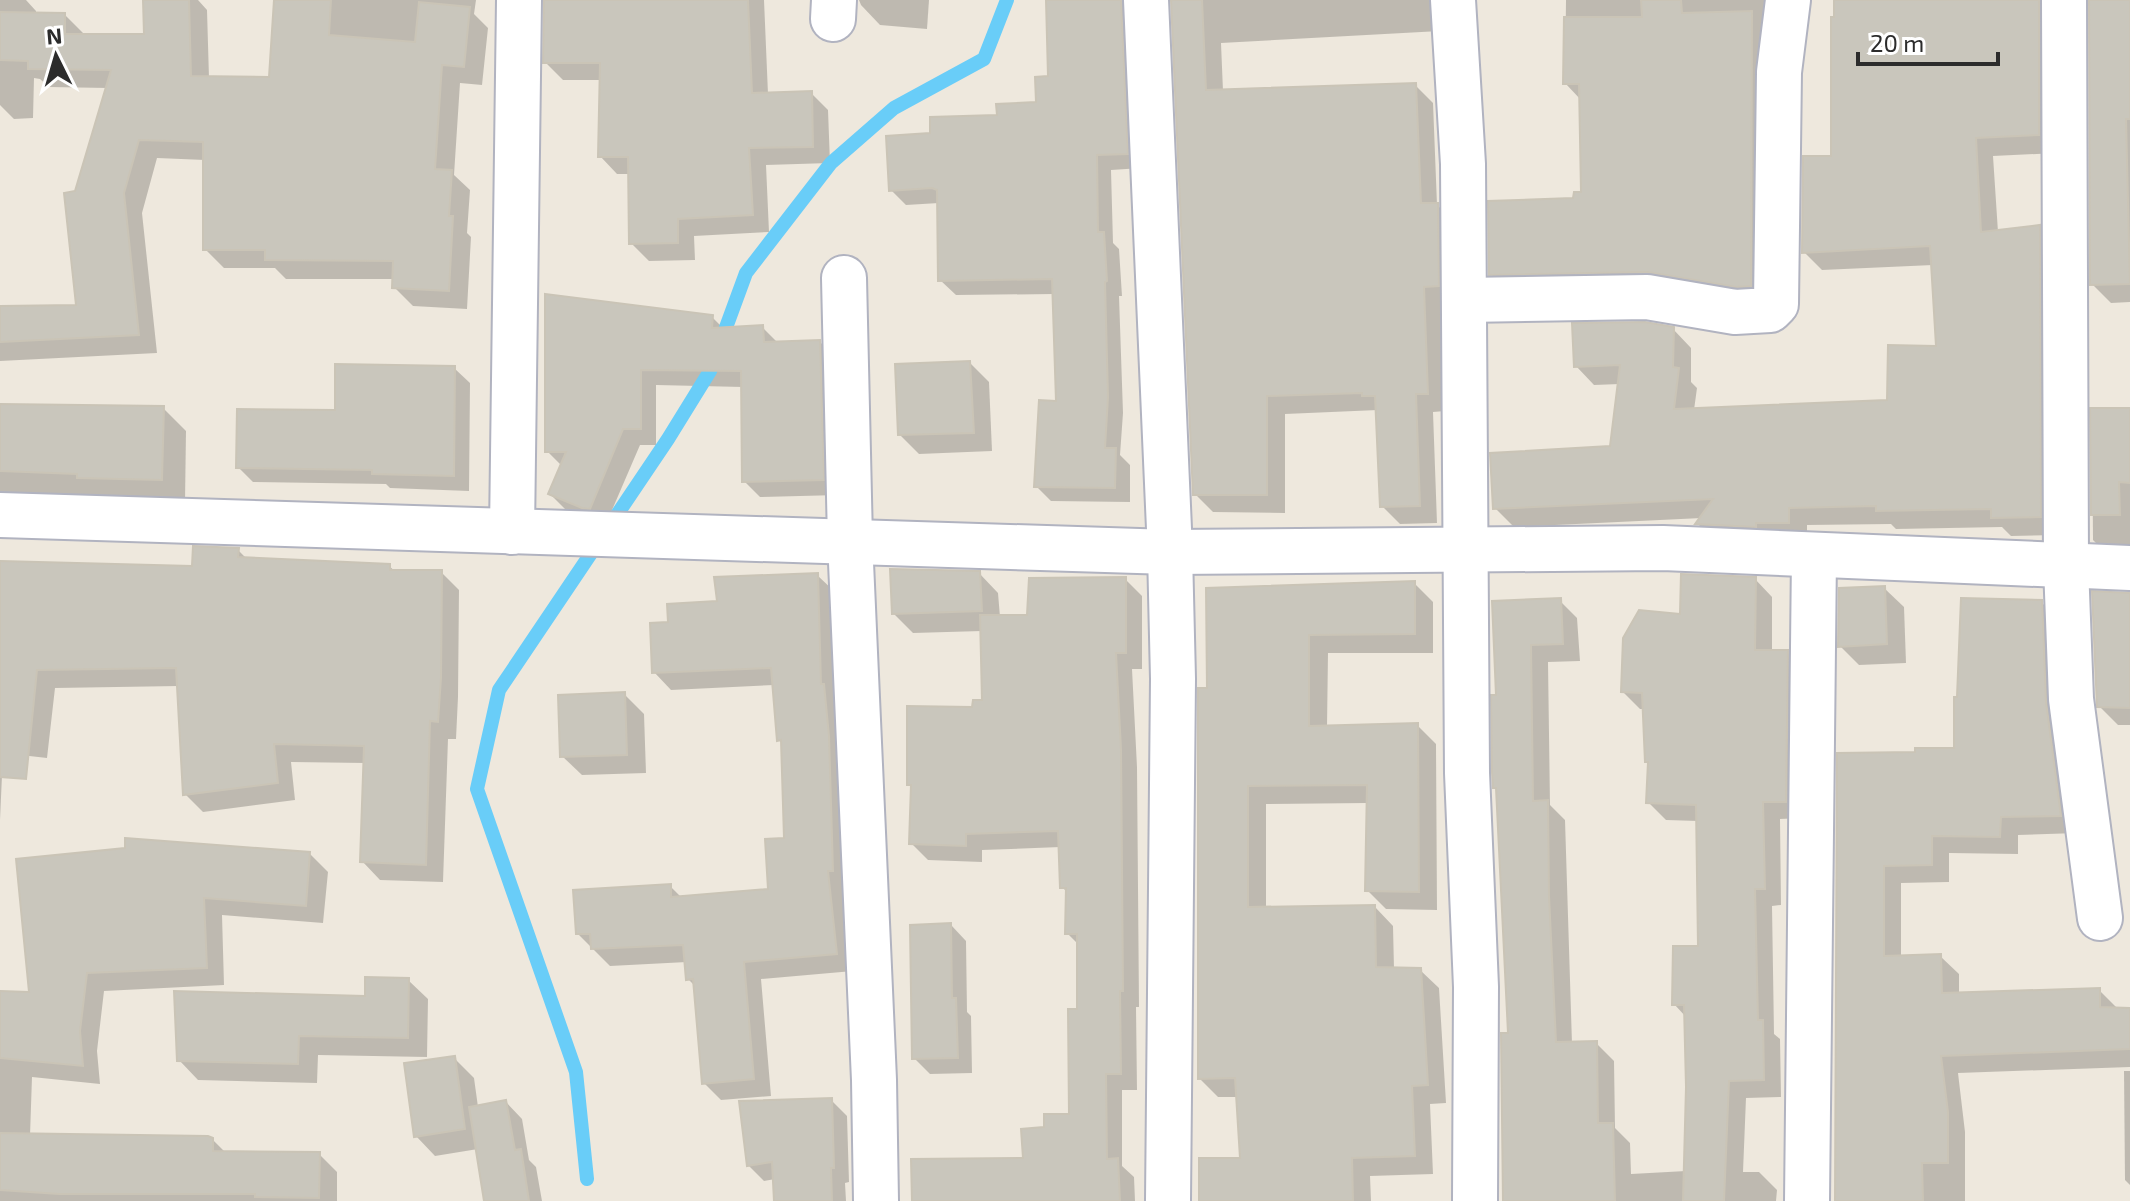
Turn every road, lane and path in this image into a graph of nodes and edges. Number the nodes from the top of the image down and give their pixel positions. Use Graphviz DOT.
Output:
graph roads {
  1 [pos="519,0"];
  2 [pos="1146,0"];
  3 [pos="1453,0"];
  4 [pos="1788,0"];
  5 [pos="2064,0"];
  6 [pos="844,278"];
  7 [pos="1465,300"];
  8 [pos="0,515"];
  9 [pos="512,532"];
  10 [pos="850,540"];
  11 [pos="1464,551"];
  12 [pos="1170,552"];
  13 [pos="1814,555"];
  14 [pos="2066,566"];
  15 [pos="2130,568"];
  16 [pos="2100,918"];
  17 [pos="876,1201"];
  18 [pos="1168,1201"];
  19 [pos="1475,1201"];
  20 [pos="1807,1201"];
  1 -- 9 [label="street"];
  2 -- 12 [label="street"];
  3 -- 7 [label="street"];
  4 -- 7 [label="street"];
  5 -- 14 [label="street"];
  6 -- 10 [label="street"];
  7 -- 11 [label="street"];
  8 -- 9 [label="street"];
  9 -- 10 [label="street"];
  10 -- 12 [label="street"];
  10 -- 17 [label="street"];
  11 -- 12 [label="street"];
  11 -- 13 [label="street"];
  11 -- 19 [label="street"];
  12 -- 18 [label="street"];
  13 -- 14 [label="street"];
  13 -- 20 [label="street"];
  14 -- 15 [label="street"];
  14 -- 16 [label="street"];
}
